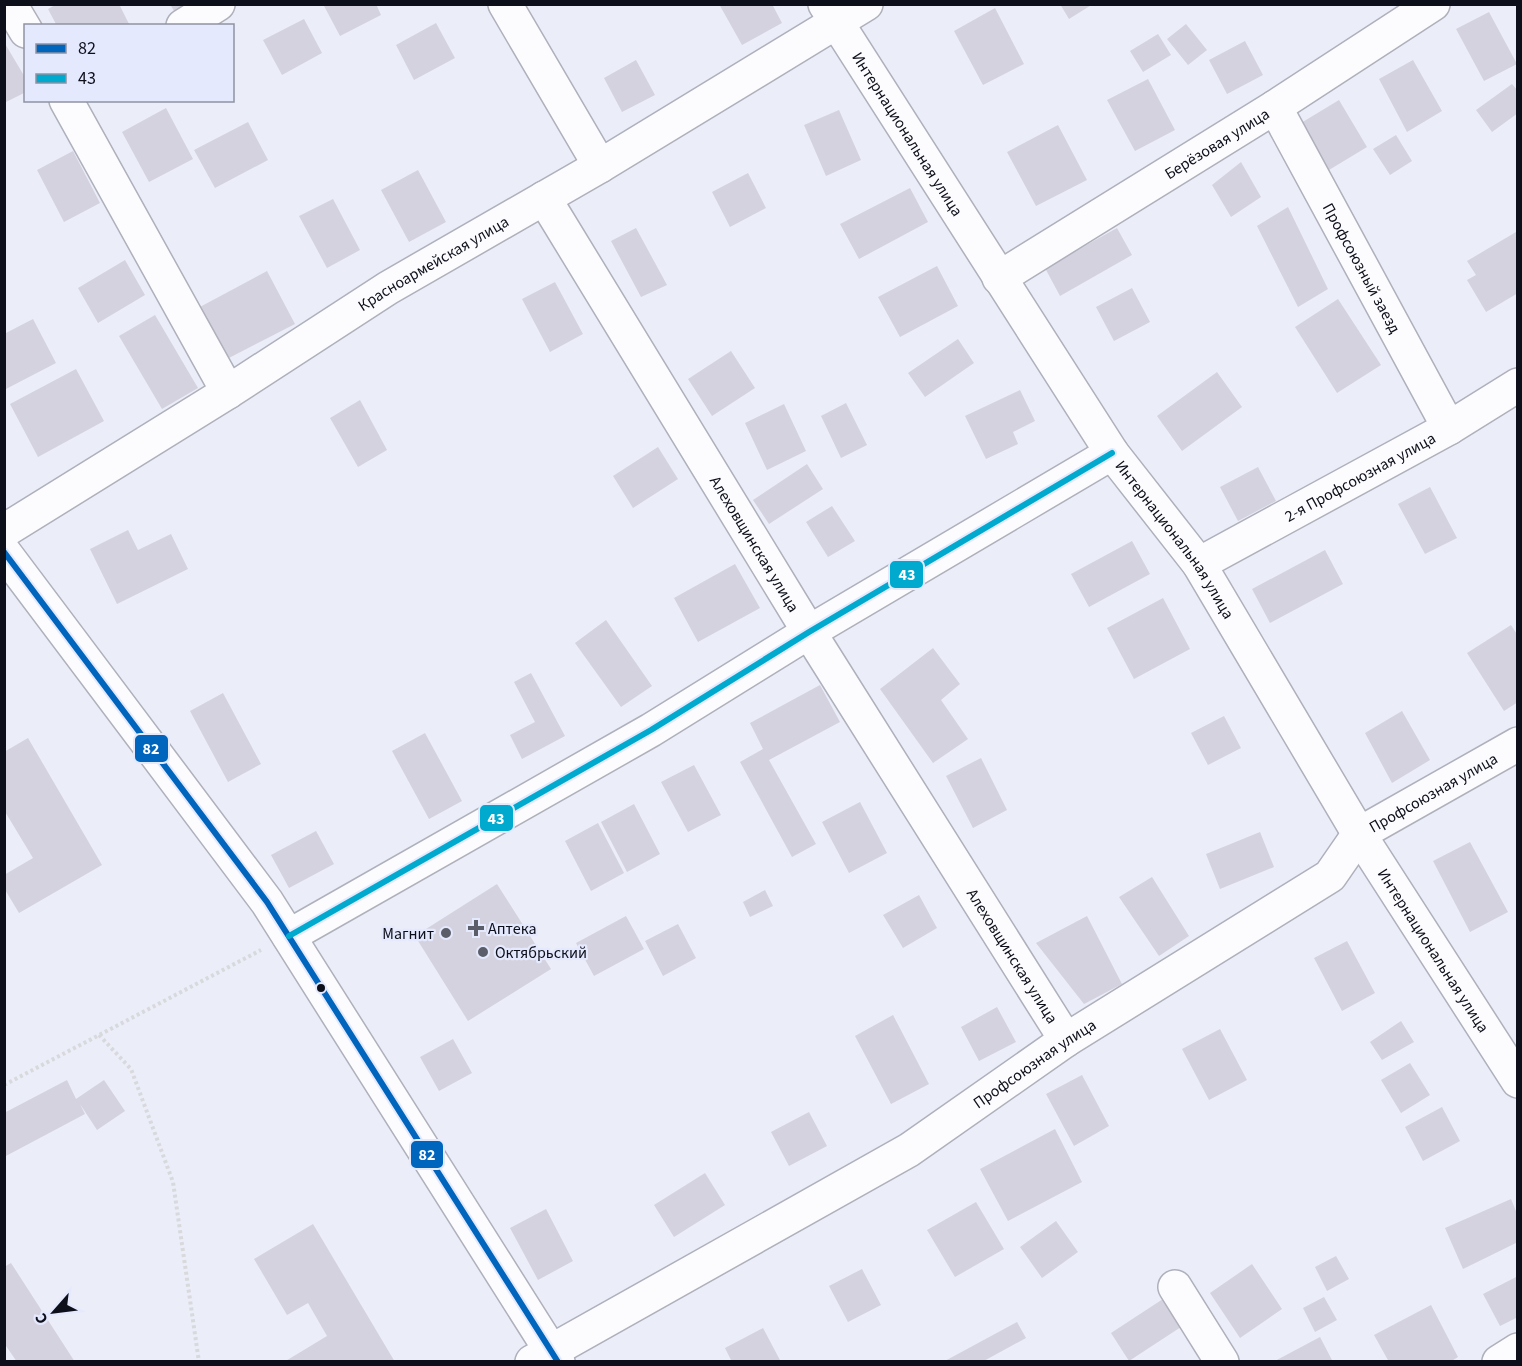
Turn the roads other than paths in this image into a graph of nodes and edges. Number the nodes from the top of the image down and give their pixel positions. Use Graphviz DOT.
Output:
graph roads {
  1 [pos="10,4"];
  2 [pos="218,4"];
  3 [pos="505,4"];
  4 [pos="866,4"];
  5 [pos="1433,4"];
  6 [pos="830,14"];
  7 [pos="186,24"];
  8 [pos="24,28"];
  9 [pos="67,102"];
  10 [pos="1275,107"];
  11 [pos="600,166"];
  12 [pos="543,198"];
  13 [pos="999,278"];
  14 [pos="1518,385"];
  15 [pos="228,392"];
  16 [pos="1449,428"];
  17 [pos="1112,453"];
  18 [pos="4,531"];
  19 [pos="4,552"];
  20 [pos="1199,564"];
  21 [pos="809,632"];
  22 [pos="1518,744"];
  23 [pos="1359,834"];
  24 [pos="289,936"];
  25 [pos="1066,1040"];
  26 [pos="1518,1081"];
  27 [pos="1175,1287"];
  28 [pos="1518,1350"];
  29 [pos="547,1358"];
  30 [pos="1222,1362"];
  31 [pos="1498,1362"];
  1 -- 8 [label="street"];
  2 -- 7 [label="street"];
  3 -- 11 [label="street"];
  4 -- 6 [label="street, Красноармейская улица"];
  5 -- 10 [label="street, Берёзовая улица"];
  6 -- 11 [label="street, Красноармейская улица"];
  6 -- 13 [label="street, Интернациональная улица"];
  9 -- 15 [label="street"];
  10 -- 13 [label="street, Берёзовая улица"];
  10 -- 16 [label="street, Профсоюзный заезд"];
  11 -- 12 [label="street, Красноармейская улица"];
  12 -- 15 [label="street, Красноармейская улица"];
  12 -- 21 [label="street, Алеховщинская улица"];
  13 -- 17 [label="street, Интернациональная улица"];
  14 -- 16 [label="street, 2-я Профсоюзная улица"];
  15 -- 18 [label="street, Красноармейская улица"];
  16 -- 20 [label="street, 2-я Профсоюзная улица"];
  17 -- 20 [label="street, Интернациональная улица"];
  17 -- 21 [label="street"];
  19 -- 24 [label="street"];
  20 -- 23 [label="street, Интернациональная улица"];
  21 -- 24 [label="street"];
  21 -- 25 [label="street, Алеховщинская улица"];
  22 -- 23 [label="street, Профсоюзная улица"];
  23 -- 25 [label="street, Профсоюзная улица"];
  23 -- 26 [label="street, Интернациональная улица"];
  24 -- 29 [label="street"];
  25 -- 29 [label="street, Профсоюзная улица"];
  27 -- 30 [label="street"];
  28 -- 31 [label="street"];
}
